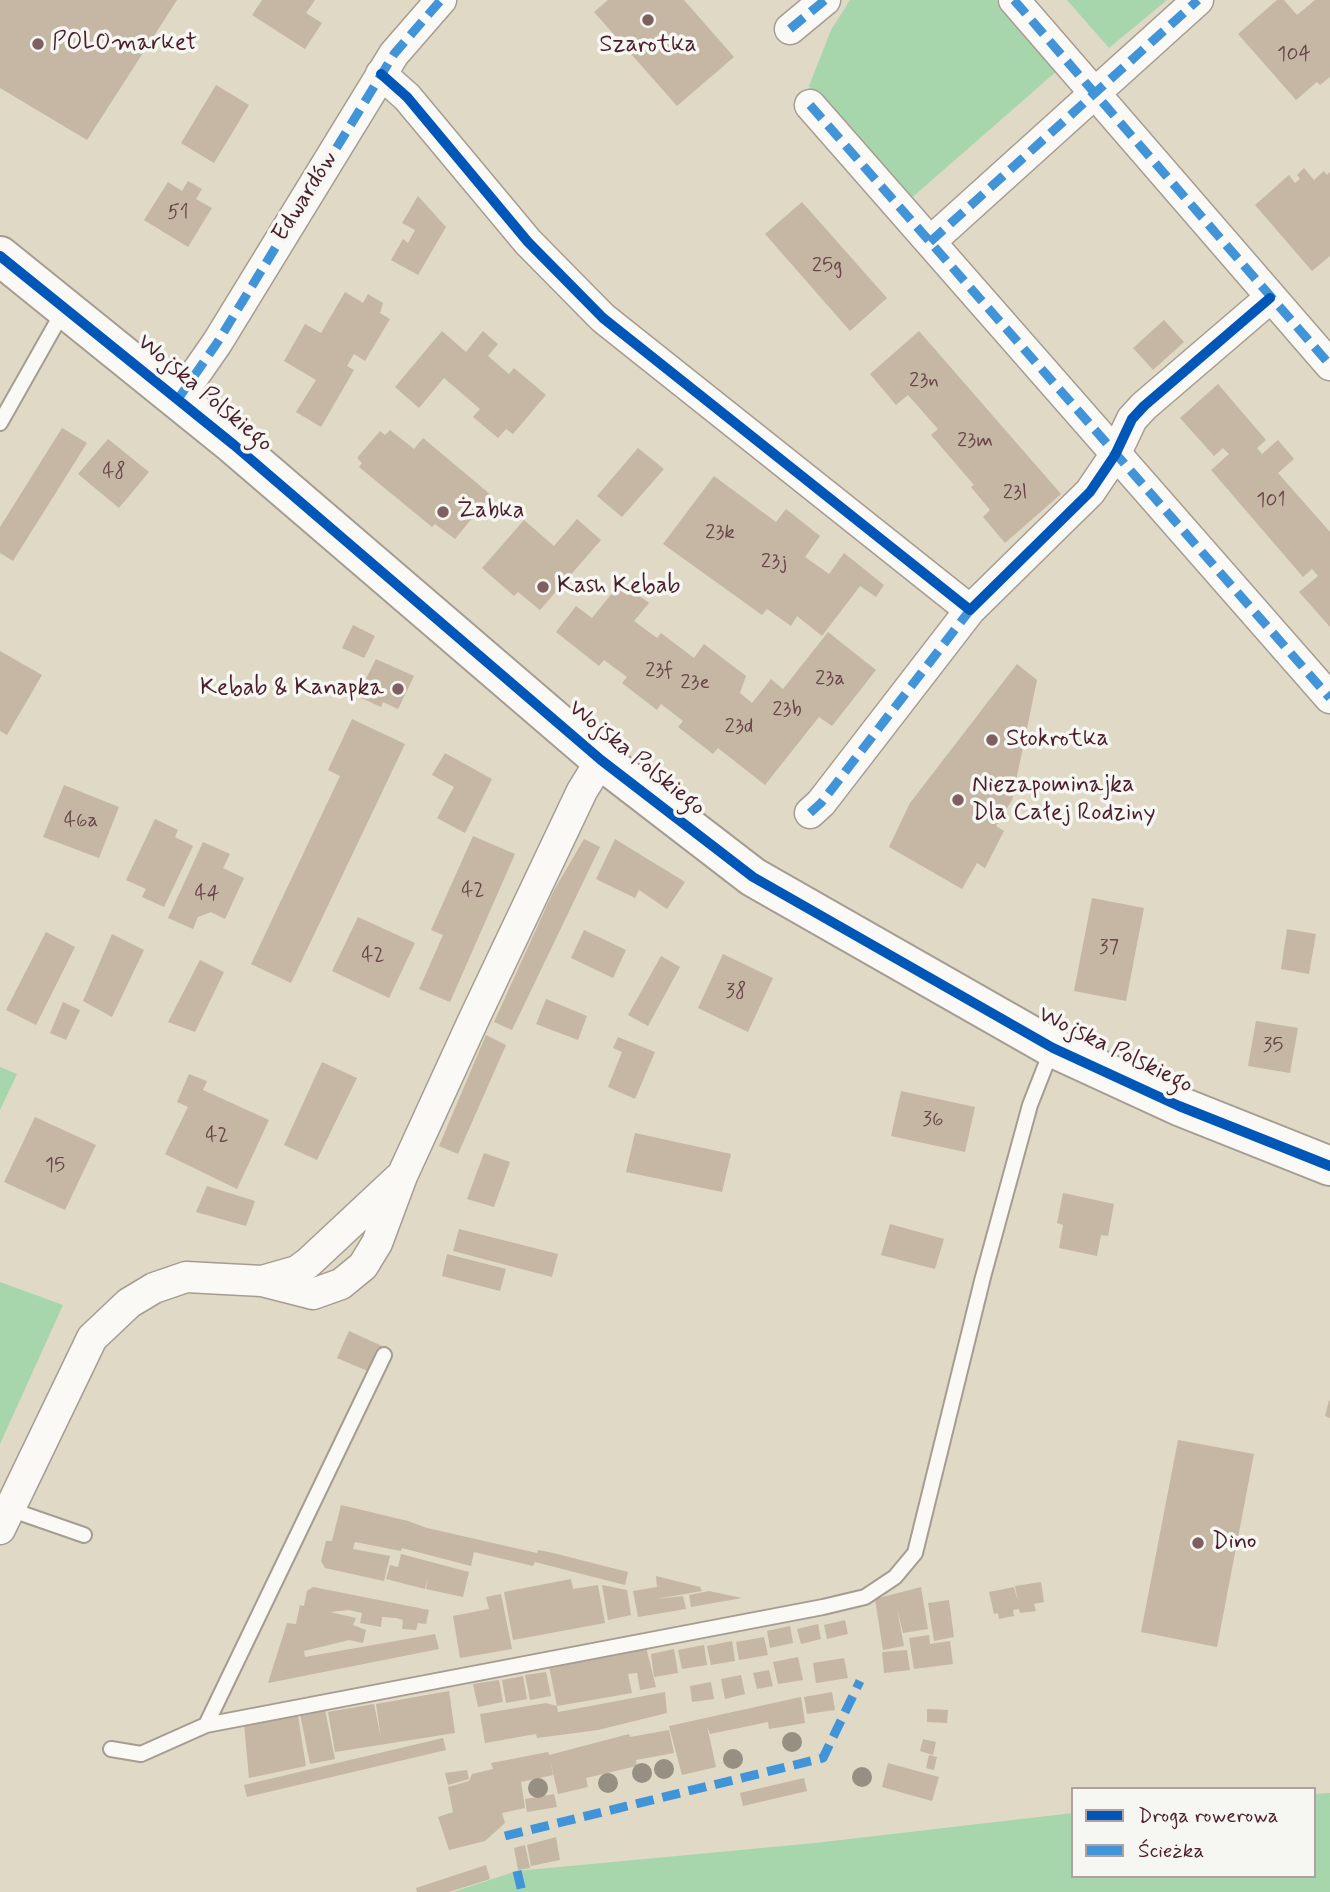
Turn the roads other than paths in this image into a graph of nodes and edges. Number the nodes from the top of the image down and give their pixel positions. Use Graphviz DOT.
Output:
graph roads {
  1 [pos="825,0"];
  2 [pos="1014,0"];
  3 [pos="1198,0"];
  4 [pos="437,1"];
  5 [pos="790,29"];
  6 [pos="382,74"];
  7 [pos="1094,93"];
  8 [pos="810,105"];
  9 [pos="930,242"];
  10 [pos="0,256"];
  11 [pos="1270,298"];
  12 [pos="66,308"];
  13 [pos="1330,365"];
  14 [pos="178,400"];
  15 [pos="0,423"];
  16 [pos="1115,455"];
  17 [pos="970,610"];
  18 [pos="1330,698"];
  19 [pos="601,760"];
  20 [pos="810,813"];
  21 [pos="1053,1048"];
  22 [pos="1330,1166"];
  23 [pos="402,1175"];
  24 [pos="262,1281"];
  25 [pos="384,1355"];
  26 [pos="4,1519"];
  27 [pos="84,1535"];
  28 [pos="206,1725"];
  29 [pos="111,1749"];
  1 -- 5 [label="street"];
  2 -- 7 [label="street"];
  3 -- 7 [label="street"];
  4 -- 6 [label="street, Edwardów"];
  6 -- 14 [label="street, Edwardów"];
  6 -- 17 [label="street"];
  7 -- 9 [label="street"];
  7 -- 11 [label="street"];
  8 -- 9 [label="street"];
  9 -- 16 [label="street"];
  10 -- 12 [label="street, Wojska Polskiego"];
  11 -- 13 [label="street"];
  11 -- 16 [label="street"];
  12 -- 14 [label="street, Wojska Polskiego"];
  12 -- 15 [label="lane"];
  14 -- 19 [label="street, Wojska Polskiego"];
  16 -- 17 [label="street"];
  16 -- 18 [label="street"];
  17 -- 20 [label="street"];
  19 -- 21 [label="street, Wojska Polskiego"];
  19 -- 23 [label="street"];
  21 -- 22 [label="street, Wojska Polskiego"];
  21 -- 28 [label="lane"];
  23 -- 24 [label="street"];
  23 -- 24 [label="street"];
  24 -- 26 [label="street"];
  25 -- 28 [label="lane"];
  26 -- 27 [label="lane"];
  28 -- 29 [label="lane"];
}
